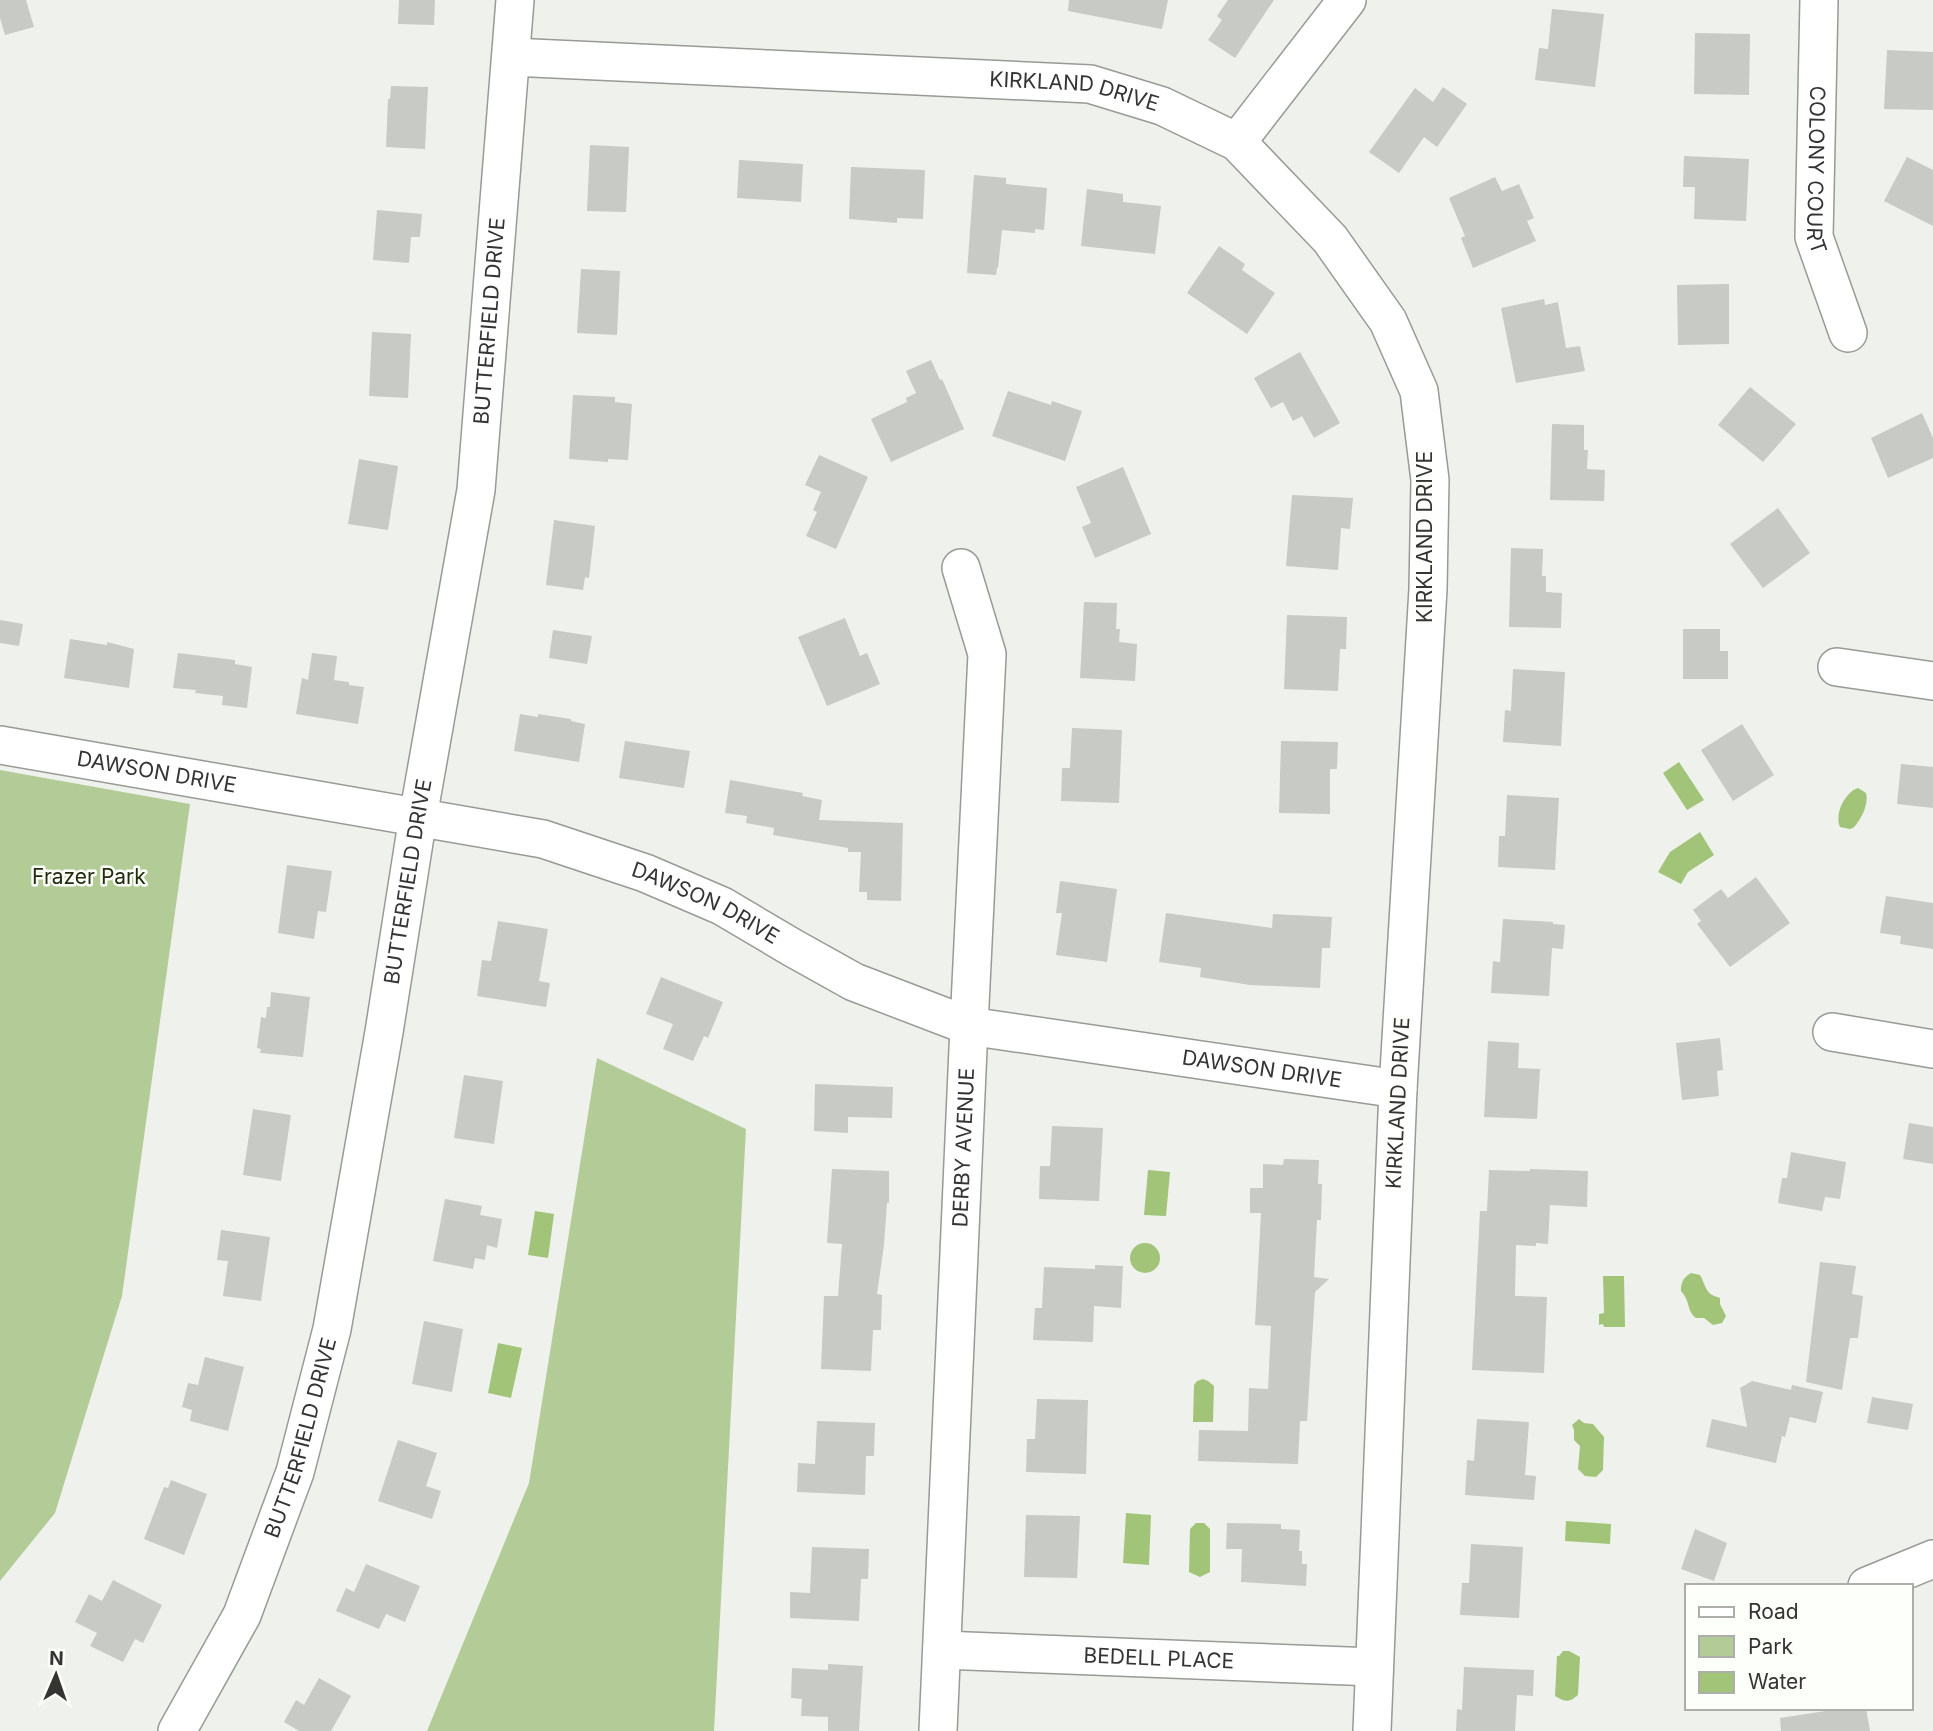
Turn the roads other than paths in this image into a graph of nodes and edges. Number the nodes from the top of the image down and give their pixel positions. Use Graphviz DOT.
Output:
graph roads {
  1 [pos="516,0"];
  2 [pos="1347,0"];
  3 [pos="1819,0"];
  4 [pos="511,57"];
  5 [pos="1237,142"];
  6 [pos="1848,333"];
  7 [pos="961,568"];
  8 [pos="1837,667"];
  9 [pos="1933,681"];
  10 [pos="0,745"];
  11 [pos="418,817"];
  12 [pos="969,1026"];
  13 [pos="1832,1032"];
  14 [pos="1933,1049"];
  15 [pos="1398,1089"];
  16 [pos="1933,1559"];
  17 [pos="1872,1584"];
  18 [pos="942,1650"];
  19 [pos="1374,1667"];
  20 [pos="177,1731"];
  21 [pos="938,1731"];
  22 [pos="1372,1731"];
  1 -- 4 [label="street, BUTTERFIELD DRIVE"];
  2 -- 5 [label="street"];
  3 -- 6 [label="street, COLONY COURT"];
  4 -- 5 [label="street, KIRKLAND DRIVE"];
  4 -- 11 [label="street, BUTTERFIELD DRIVE"];
  5 -- 15 [label="street, KIRKLAND DRIVE"];
  7 -- 12 [label="street, DERBY AVENUE"];
  8 -- 9 [label="street"];
  10 -- 11 [label="street, DAWSON DRIVE"];
  11 -- 12 [label="street, DAWSON DRIVE"];
  11 -- 20 [label="street, BUTTERFIELD DRIVE"];
  12 -- 15 [label="street, DAWSON DRIVE"];
  12 -- 18 [label="street, DERBY AVENUE"];
  13 -- 14 [label="street"];
  15 -- 19 [label="street, KIRKLAND DRIVE"];
  16 -- 17 [label="street"];
  18 -- 19 [label="street, BEDELL PLACE"];
  18 -- 21 [label="street, DERBY AVENUE"];
  19 -- 22 [label="street, KIRKLAND DRIVE"];
}
